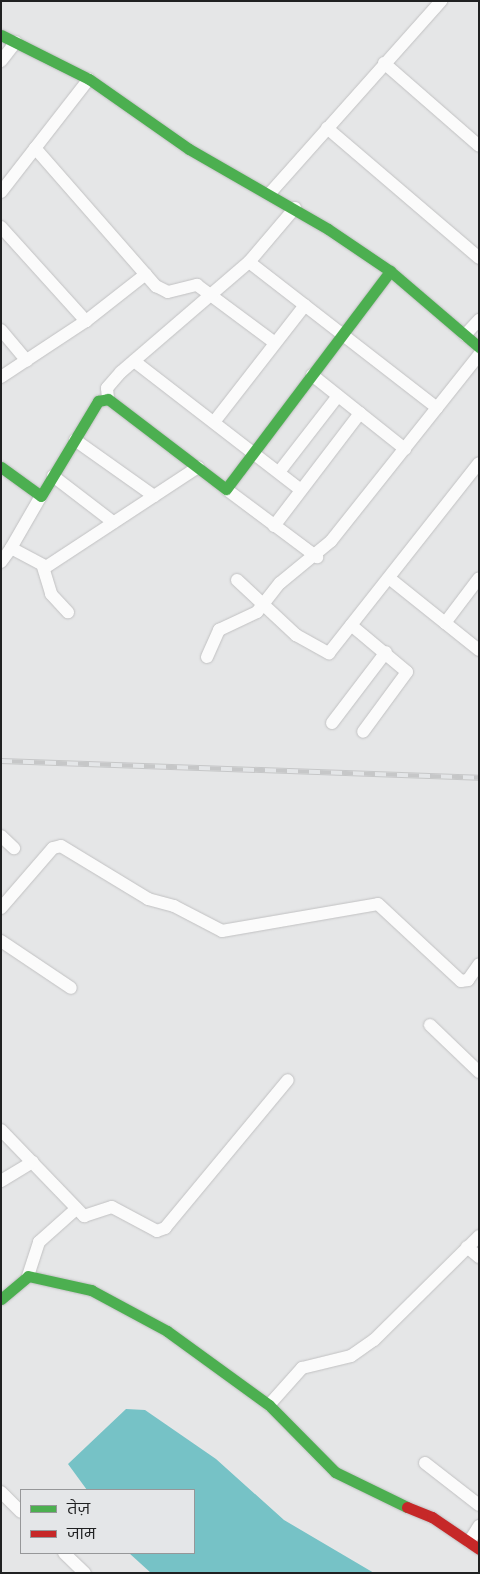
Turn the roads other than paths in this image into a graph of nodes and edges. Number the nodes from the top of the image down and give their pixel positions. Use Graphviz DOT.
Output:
graph roads {
  1 [pos="441,1"];
  2 [pos="1,35"];
  3 [pos="16,42"];
  4 [pos="1,61"];
  5 [pos="384,62"];
  6 [pos="89,79"];
  7 [pos="327,128"];
  8 [pos="479,146"];
  9 [pos="35,148"];
  10 [pos="1,192"];
  11 [pos="271,192"];
  12 [pos="295,208"];
  13 [pos="1,227"];
  14 [pos="479,258"];
  15 [pos="249,262"];
  16 [pos="390,272"];
  17 [pos="146,274"];
  18 [pos="211,295"];
  19 [pos="305,305"];
  20 [pos="479,320"];
  21 [pos="86,321"];
  22 [pos="1,330"];
  23 [pos="343,334"];
  24 [pos="465,335"];
  25 [pos="275,343"];
  26 [pos="479,347"];
  27 [pos="479,356"];
  28 [pos="27,361"];
  29 [pos="134,362"];
  30 [pos="312,375"];
  31 [pos="1,377"];
  32 [pos="338,396"];
  33 [pos="108,399"];
  34 [pos="437,408"];
  35 [pos="360,413"];
  36 [pos="214,422"];
  37 [pos="75,440"];
  38 [pos="405,449"];
  39 [pos="253,453"];
  40 [pos="479,463"];
  41 [pos="1,467"];
  42 [pos="198,467"];
  43 [pos="279,472"];
  44 [pos="53,476"];
  45 [pos="226,489"];
  46 [pos="302,490"];
  47 [pos="41,496"];
  48 [pos="154,496"];
  49 [pos="113,522"];
  50 [pos="274,526"];
  51 [pos="11,548"];
  52 [pos="317,557"];
  53 [pos="1,562"];
  54 [pos="43,567"];
  55 [pos="389,578"];
  56 [pos="479,578"];
  57 [pos="237,580"];
  58 [pos="265,603"];
  59 [pos="68,612"];
  60 [pos="445,622"];
  61 [pos="351,625"];
  62 [pos="479,650"];
  63 [pos="386,652"];
  64 [pos="206,657"];
  65 [pos="332,723"];
  66 [pos="363,732"];
  67 [pos="1,836"];
  68 [pos="14,848"];
  69 [pos="1,908"];
  70 [pos="1,941"];
  71 [pos="479,964"];
  72 [pos="71,988"];
  73 [pos="430,1025"];
  74 [pos="479,1072"];
  75 [pos="288,1080"];
  76 [pos="1,1130"];
  77 [pos="33,1162"];
  78 [pos="1,1181"];
  79 [pos="76,1209"];
  80 [pos="479,1236"];
  81 [pos="467,1247"];
  82 [pos="479,1257"];
  83 [pos="28,1276"];
  84 [pos="1,1299"];
  85 [pos="269,1405"];
  86 [pos="425,1463"];
  87 [pos="1,1492"];
  88 [pos="479,1505"];
  89 [pos="20,1511"];
  90 [pos="479,1526"];
  91 [pos="474,1546"];
  92 [pos="65,1554"];
  93 [pos="85,1573"];
  1 -- 5 [label="street"];
  2 -- 3 [label="street"];
  3 -- 4 [label="street"];
  3 -- 6 [label="street"];
  5 -- 7 [label="street"];
  5 -- 8 [label="street"];
  6 -- 9 [label="street"];
  6 -- 11 [label="street"];
  7 -- 11 [label="street"];
  7 -- 14 [label="street"];
  9 -- 10 [label="street"];
  9 -- 17 [label="street"];
  11 -- 12 [label="street"];
  12 -- 15 [label="street"];
  12 -- 16 [label="street"];
  13 -- 21 [label="street"];
  15 -- 18 [label="street"];
  15 -- 19 [label="street"];
  16 -- 23 [label="street"];
  16 -- 24 [label="street"];
  17 -- 18 [label="street"];
  17 -- 21 [label="street"];
  18 -- 25 [label="street"];
  18 -- 29 [label="street"];
  19 -- 23 [label="street"];
  19 -- 25 [label="street"];
  20 -- 24 [label="street"];
  21 -- 28 [label="street"];
  22 -- 28 [label="street"];
  23 -- 30 [label="street"];
  23 -- 34 [label="street"];
  24 -- 26 [label="street"];
  25 -- 36 [label="street"];
  27 -- 34 [label="street"];
  28 -- 31 [label="street"];
  29 -- 33 [label="street"];
  29 -- 36 [label="street"];
  30 -- 32 [label="street"];
  30 -- 39 [label="street"];
  32 -- 35 [label="street"];
  32 -- 43 [label="street"];
  33 -- 37 [label="street"];
  33 -- 42 [label="street"];
  34 -- 38 [label="street"];
  35 -- 38 [label="street"];
  35 -- 46 [label="street"];
  36 -- 39 [label="street"];
  37 -- 44 [label="street"];
  37 -- 48 [label="street"];
  38 -- 52 [label="street"];
  39 -- 43 [label="street"];
  39 -- 45 [label="street"];
  40 -- 55 [label="street"];
  41 -- 47 [label="street"];
  42 -- 45 [label="street"];
  42 -- 48 [label="street"];
  43 -- 46 [label="street"];
  44 -- 47 [label="street"];
  44 -- 49 [label="street"];
  45 -- 50 [label="street"];
  46 -- 50 [label="street"];
  47 -- 51 [label="street"];
  48 -- 49 [label="street"];
  49 -- 54 [label="street"];
  50 -- 52 [label="street"];
  51 -- 53 [label="street"];
  51 -- 54 [label="street"];
  52 -- 58 [label="street"];
  54 -- 59 [label="street"];
  55 -- 60 [label="street"];
  55 -- 61 [label="street"];
  56 -- 60 [label="street"];
  57 -- 58 [label="street"];
  58 -- 61 [label="street"];
  58 -- 64 [label="street"];
  60 -- 62 [label="street"];
  61 -- 63 [label="street"];
  63 -- 65 [label="street"];
  63 -- 66 [label="street"];
  67 -- 68 [label="street"];
  69 -- 71 [label="street"];
  70 -- 72 [label="street"];
  73 -- 74 [label="street"];
  75 -- 79 [label="street"];
  76 -- 77 [label="street"];
  77 -- 78 [label="street"];
  77 -- 79 [label="street"];
  79 -- 83 [label="street"];
  80 -- 81 [label="street"];
  81 -- 82 [label="street"];
  81 -- 85 [label="street"];
  83 -- 84 [label="street"];
  83 -- 85 [label="street"];
  85 -- 91 [label="street"];
  86 -- 88 [label="street"];
  87 -- 89 [label="street"];
  90 -- 91 [label="street"];
  92 -- 93 [label="street"];
}
